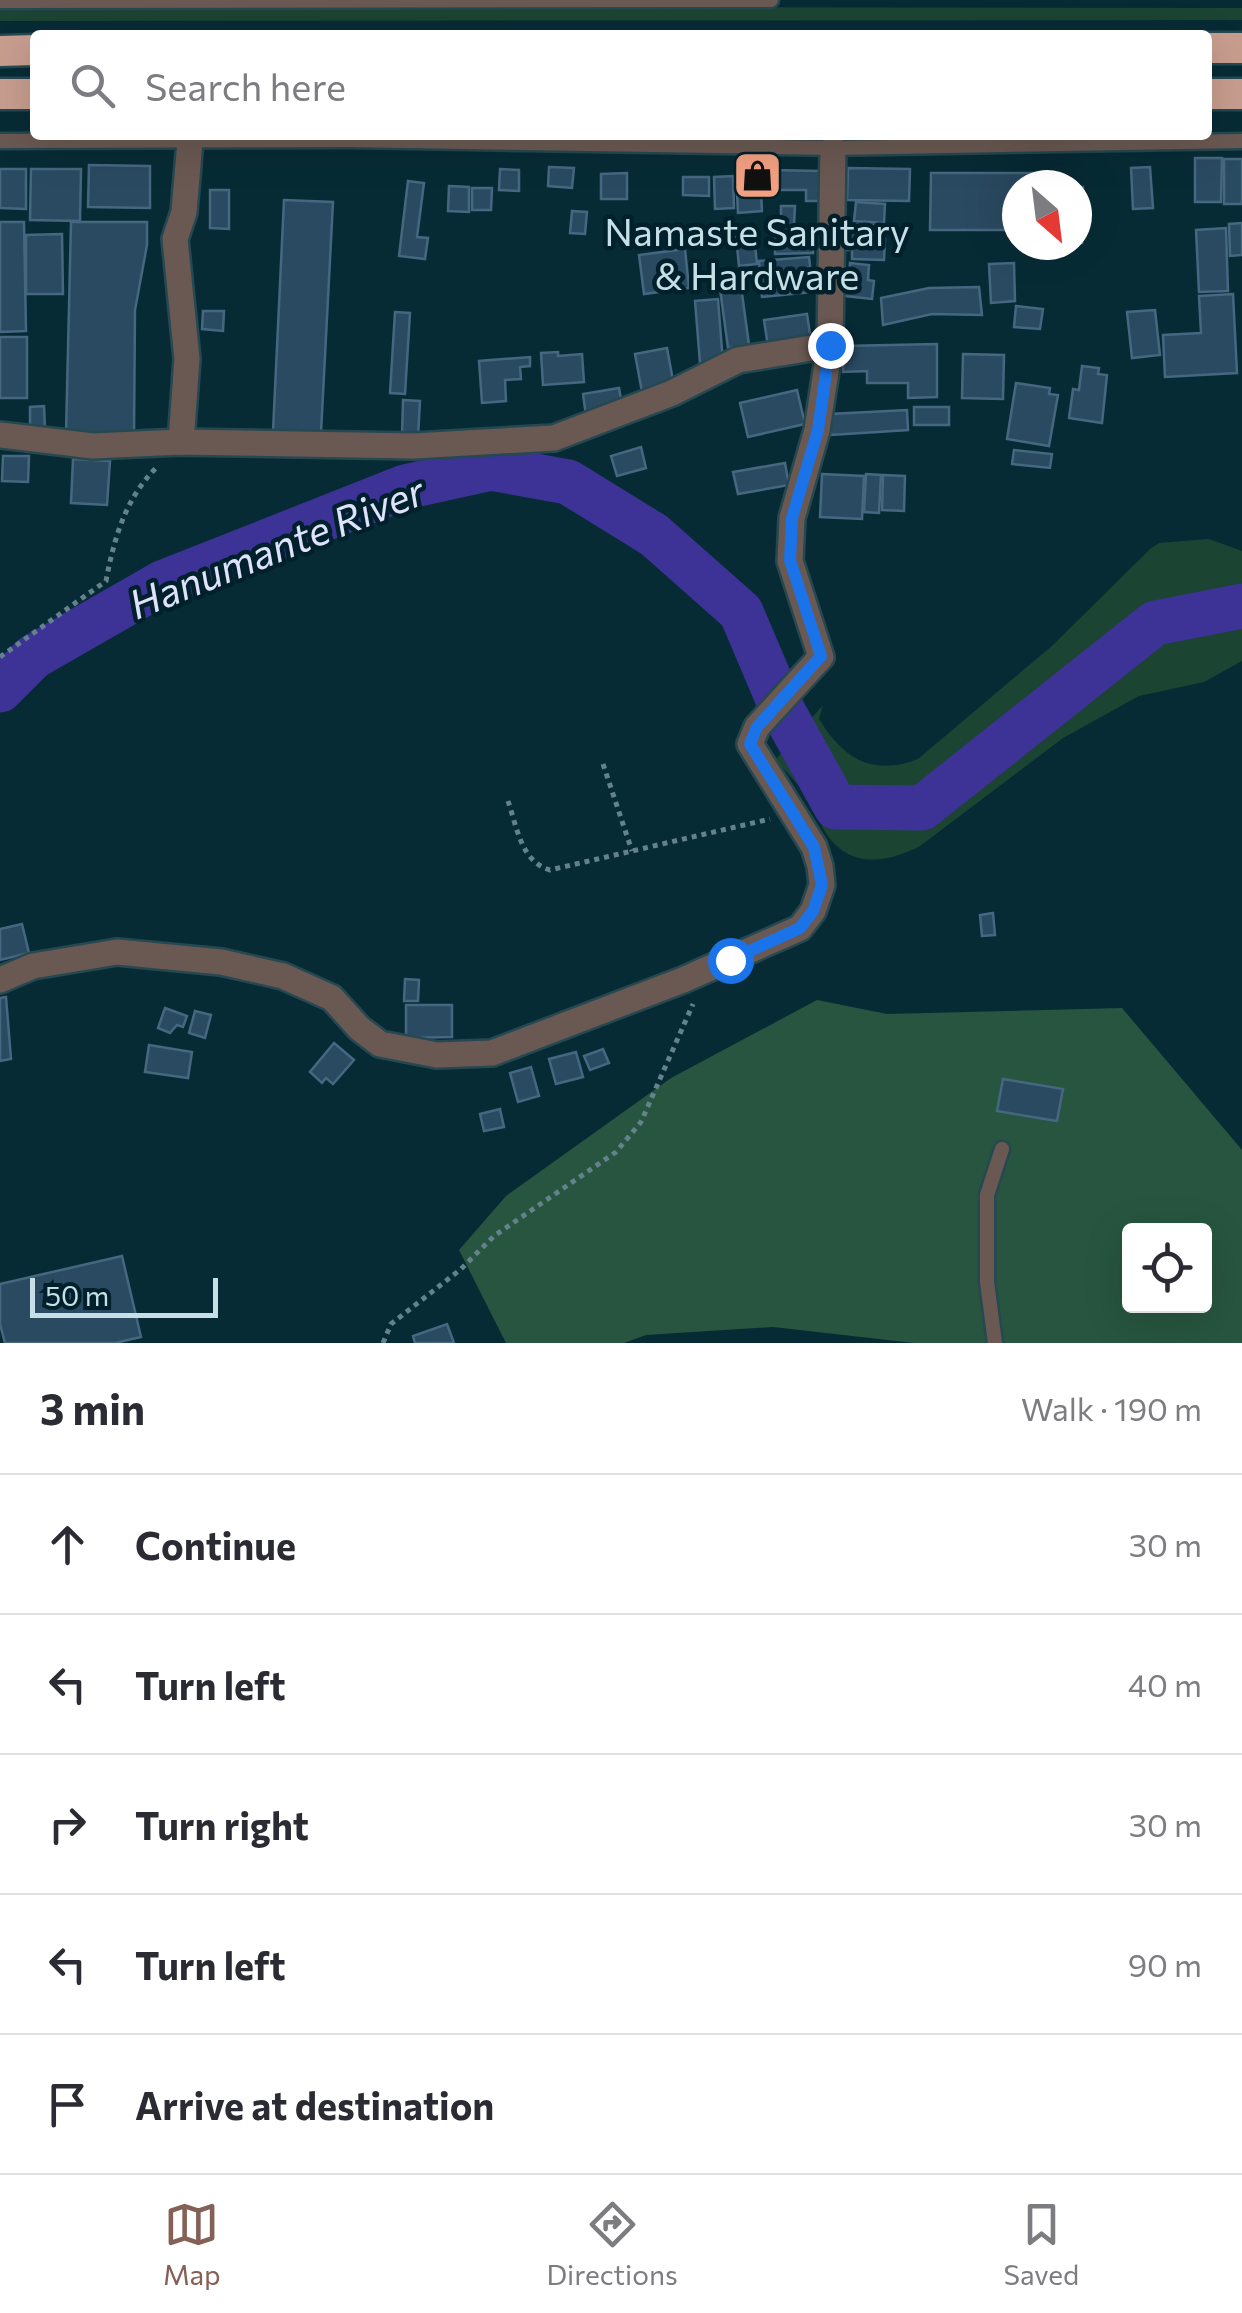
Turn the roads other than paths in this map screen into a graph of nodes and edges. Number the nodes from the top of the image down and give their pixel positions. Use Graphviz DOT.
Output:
graph roads {
  1 [pos="506,0"];
  2 [pos="771,0"];
  3 [pos="0,1"];
  4 [pos="1212,48"];
  5 [pos="1242,48"];
  6 [pos="0,50"];
  7 [pos="30,50"];
  8 [pos="0,94"];
  9 [pos="30,94"];
  10 [pos="1212,94"];
  11 [pos="1242,94"];
  12 [pos="190,140"];
  13 [pos="0,141"];
  14 [pos="1242,141"];
  15 [pos="833,148"];
  16 [pos="830,345"];
  17 [pos="0,436"];
  18 [pos="181,442"];
  19 [pos="0,980"];
  20 [pos="1002,1149"];
  21 [pos="995,1343"];
  1 -- 2 [label="lane"];
  1 -- 3 [label="lane"];
  4 -- 5 [label="highway"];
  6 -- 7 [label="highway"];
  8 -- 9 [label="highway"];
  10 -- 11 [label="highway"];
  12 -- 13 [label="lane"];
  12 -- 15 [label="lane"];
  12 -- 18 [label="street"];
  14 -- 15 [label="lane"];
  15 -- 16 [label="street"];
  16 -- 18 [label="street"];
  16 -- 19 [label="street"];
  17 -- 18 [label="street"];
  20 -- 21 [label="lane"];
}
